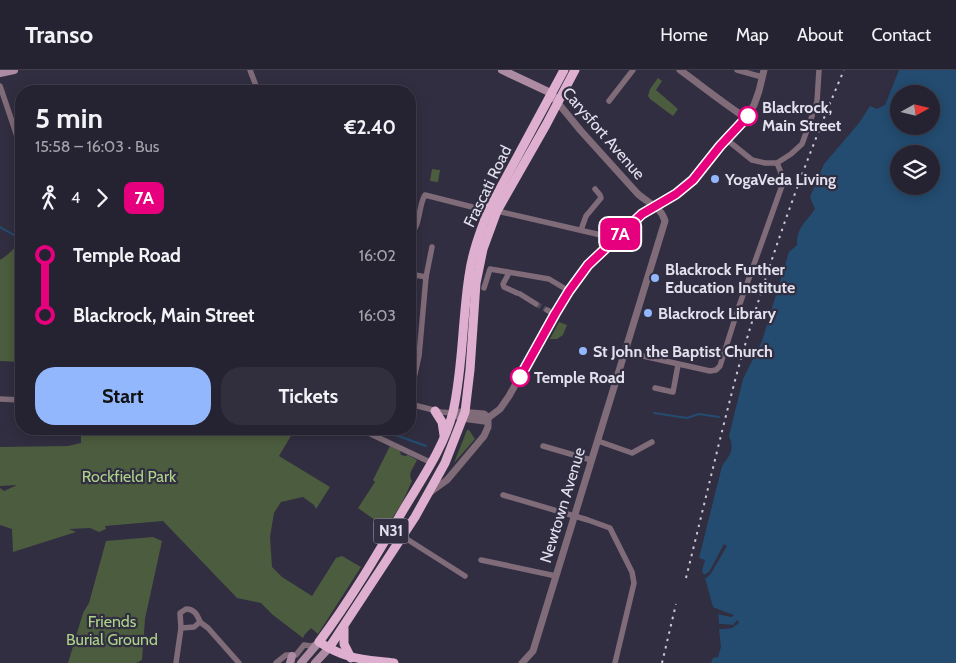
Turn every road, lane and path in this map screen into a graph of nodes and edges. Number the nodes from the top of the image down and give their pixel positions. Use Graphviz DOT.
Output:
graph roads {
  1 [pos="14,70"];
  2 [pos="250,70"];
  3 [pos="502,70"];
  4 [pos="564,70"];
  5 [pos="575,70"];
  6 [pos="634,70"];
  7 [pos="680,70"];
  8 [pos="737,70"];
  9 [pos="819,70"];
  10 [pos="0,73"];
  11 [pos="763,74"];
  12 [pos="256,85"];
  13 [pos="0,86"];
  14 [pos="551,93"];
  15 [pos="609,102"];
  16 [pos="558,103"];
  17 [pos="746,118"];
  18 [pos="15,130"];
  19 [pos="726,140"];
  20 [pos="777,163"];
  21 [pos="595,189"];
  22 [pos="654,206"];
  23 [pos="492,211"];
  24 [pos="416,226"];
  25 [pos="581,230"];
  26 [pos="611,242"];
  27 [pos="432,246"];
  28 [pos="509,272"];
  29 [pos="416,275"];
  30 [pos="426,277"];
  31 [pos="484,288"];
  32 [pos="569,291"];
  33 [pos="536,304"];
  34 [pos="547,310"];
  35 [pos="555,314"];
  36 [pos="625,352"];
  37 [pos="678,365"];
  38 [pos="416,369"];
  39 [pos="655,388"];
  40 [pos="0,399"];
  41 [pos="15,400"];
  42 [pos="416,406"];
  43 [pos="435,411"];
  44 [pos="452,413"];
  45 [pos="463,415"];
  46 [pos="488,417"];
  47 [pos="373,435"];
  48 [pos="444,438"];
  49 [pos="598,441"];
  50 [pos="652,442"];
  51 [pos="543,446"];
  52 [pos="592,460"];
  53 [pos="432,463"];
  54 [pos="427,495"];
  55 [pos="503,495"];
  56 [pos="574,516"];
  57 [pos="402,536"];
  58 [pos="481,560"];
  59 [pos="465,576"];
  60 [pos="556,576"];
  61 [pos="200,622"];
  62 [pos="180,628"];
  63 [pos="344,628"];
  64 [pos="319,642"];
  65 [pos="329,648"];
  66 [pos="351,658"];
  67 [pos="291,660"];
  68 [pos="176,663"];
  69 [pos="239,663"];
  70 [pos="276,663"];
  71 [pos="301,663"];
  72 [pos="315,663"];
  73 [pos="394,663"];
  74 [pos="522,663"];
  75 [pos="615,663"];
  1 -- 10 [label="main road"];
  2 -- 12 [label="street"];
  3 -- 14 [label="main road, Carysfort Avenue"];
  4 -- 14 [label="highway, Frascati Road / N31"];
  5 -- 16 [label="highway, Frascati Road / N31"];
  6 -- 15 [label="street"];
  7 -- 17 [label="street"];
  8 -- 11 [label="street"];
  9 -- 20 [label="street"];
  11 -- 17 [label="street"];
  13 -- 18 [label="street"];
  14 -- 16 [label="main road, Carysfort Avenue"];
  14 -- 23 [label="highway, Frascati Road / N31"];
  16 -- 22 [label="street, Carysfort Avenue"];
  16 -- 23 [label="highway, Frascati Road / N31"];
  17 -- 19 [label="street"];
  19 -- 20 [label="street"];
  19 -- 22 [label="street"];
  20 -- 37 [label="street"];
  21 -- 25 [label="street"];
  22 -- 26 [label="street"];
  22 -- 36 [label="street, Newtown Avenue"];
  23 -- 24 [label="street"];
  23 -- 25 [label="street"];
  23 -- 44 [label="highway, Frascati Road / N31"];
  23 -- 45 [label="highway, Frascati Road / N31"];
  25 -- 26 [label="street"];
  26 -- 32 [label="street"];
  27 -- 30 [label="street"];
  28 -- 31 [label="street"];
  28 -- 32 [label="street"];
  28 -- 33 [label="street"];
  29 -- 30 [label="street"];
  30 -- 38 [label="street"];
  32 -- 35 [label="street"];
  34 -- 35 [label="street"];
  35 -- 46 [label="street"];
  36 -- 37 [label="street"];
  36 -- 49 [label="street, Newtown Avenue"];
  37 -- 39 [label="street"];
  40 -- 41 [label="street"];
  42 -- 43 [label="street"];
  43 -- 44 [label="street"];
  43 -- 48 [label="highway"];
  44 -- 45 [label="street"];
  44 -- 48 [label="highway, N31"];
  45 -- 46 [label="street"];
  45 -- 54 [label="highway, N31"];
  46 -- 54 [label="street"];
  47 -- 53 [label="street"];
  48 -- 53 [label="highway, N31"];
  49 -- 50 [label="street"];
  49 -- 52 [label="street, Newtown Avenue"];
  51 -- 52 [label="street"];
  52 -- 56 [label="street, Newtown Avenue"];
  53 -- 64 [label="highway, N31"];
  54 -- 57 [label="highway, N31"];
  55 -- 56 [label="street"];
  56 -- 60 [label="street, Newtown Avenue"];
  56 -- 75 [label="street"];
  57 -- 59 [label="street"];
  57 -- 63 [label="highway, N31"];
  58 -- 60 [label="street"];
  60 -- 74 [label="street, Newtown Avenue"];
  61 -- 62 [label="street"];
  61 -- 62 [label="street"];
  61 -- 69 [label="street"];
  62 -- 68 [label="street"];
  63 -- 65 [label="highway, N31"];
  63 -- 66 [label="highway"];
  64 -- 65 [label="highway"];
  64 -- 67 [label="street"];
  64 -- 71 [label="main road"];
  65 -- 66 [label="highway"];
  65 -- 72 [label="main road"];
  66 -- 73 [label="highway"];
  67 -- 70 [label="street"];
}
